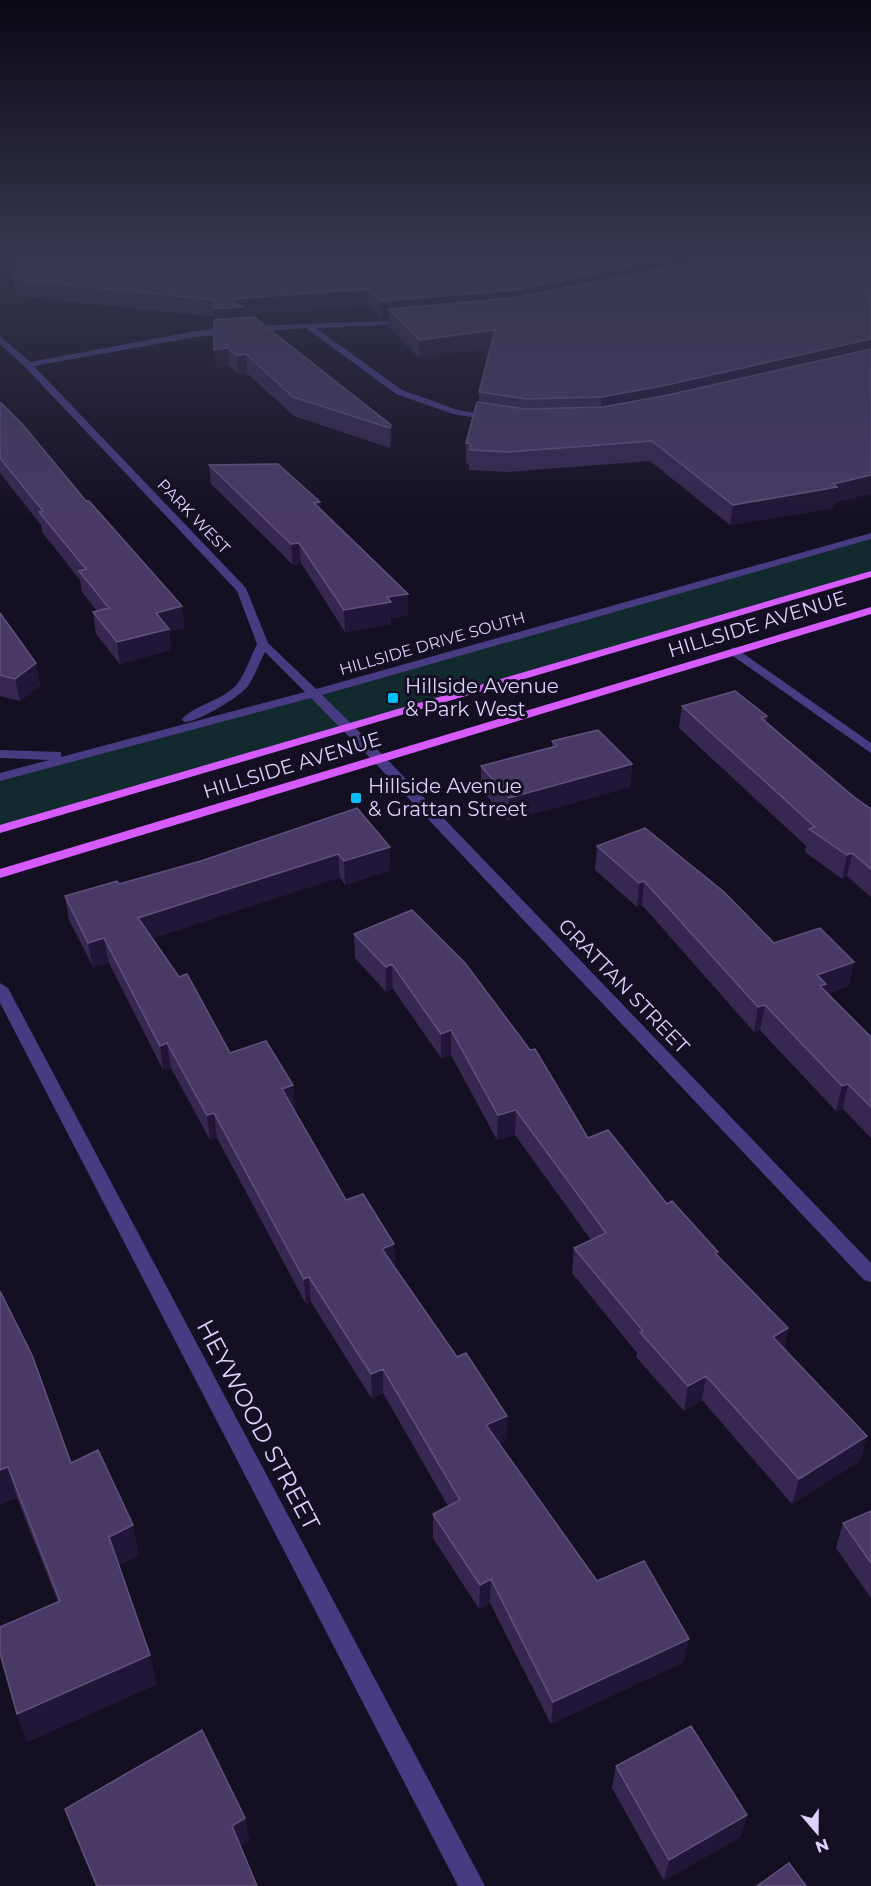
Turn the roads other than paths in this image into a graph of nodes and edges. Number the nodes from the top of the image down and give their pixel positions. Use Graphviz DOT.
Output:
graph roads {
  1 [pos="5,344"];
  2 [pos="142,344"];
  3 [pos="333,344"];
  4 [pos="28,365"];
  5 [pos="504,420"];
  6 [pos="871,536"];
  7 [pos="871,574"];
  8 [pos="871,610"];
  9 [pos="263,644"];
  10 [pos="734,651"];
  11 [pos="312,694"];
  12 [pos="347,727"];
  13 [pos="132,742"];
  14 [pos="871,749"];
  15 [pos="0,754"];
  16 [pos="379,759"];
  17 [pos="0,777"];
  18 [pos="0,829"];
  19 [pos="0,874"];
  20 [pos="0,988"];
  21 [pos="871,1275"];
  22 [pos="472,1886"];
  1 -- 4 [label="street, PARK WEST"];
  2 -- 4 [label="street"];
  3 -- 5 [label="street"];
  4 -- 9 [label="street, PARK WEST"];
  6 -- 11 [label="street, HILLSIDE DRIVE SOUTH"];
  7 -- 12 [label="main road, HILLSIDE AVENUE"];
  8 -- 10 [label="main road, HILLSIDE AVENUE"];
  9 -- 11 [label="street, PARK WEST"];
  9 -- 13 [label="street"];
  10 -- 14 [label="street"];
  10 -- 16 [label="main road, HILLSIDE AVENUE"];
  11 -- 12 [label="street, PARK WEST"];
  11 -- 13 [label="street, HILLSIDE DRIVE SOUTH"];
  12 -- 16 [label="street, GRATTAN STREET"];
  12 -- 18 [label="main road, HILLSIDE AVENUE"];
  13 -- 15 [label="street"];
  13 -- 17 [label="street, HILLSIDE DRIVE SOUTH"];
  16 -- 19 [label="main road, HILLSIDE AVENUE"];
  16 -- 21 [label="street, GRATTAN STREET"];
  20 -- 22 [label="street, HEYWOOD STREET"];
}
